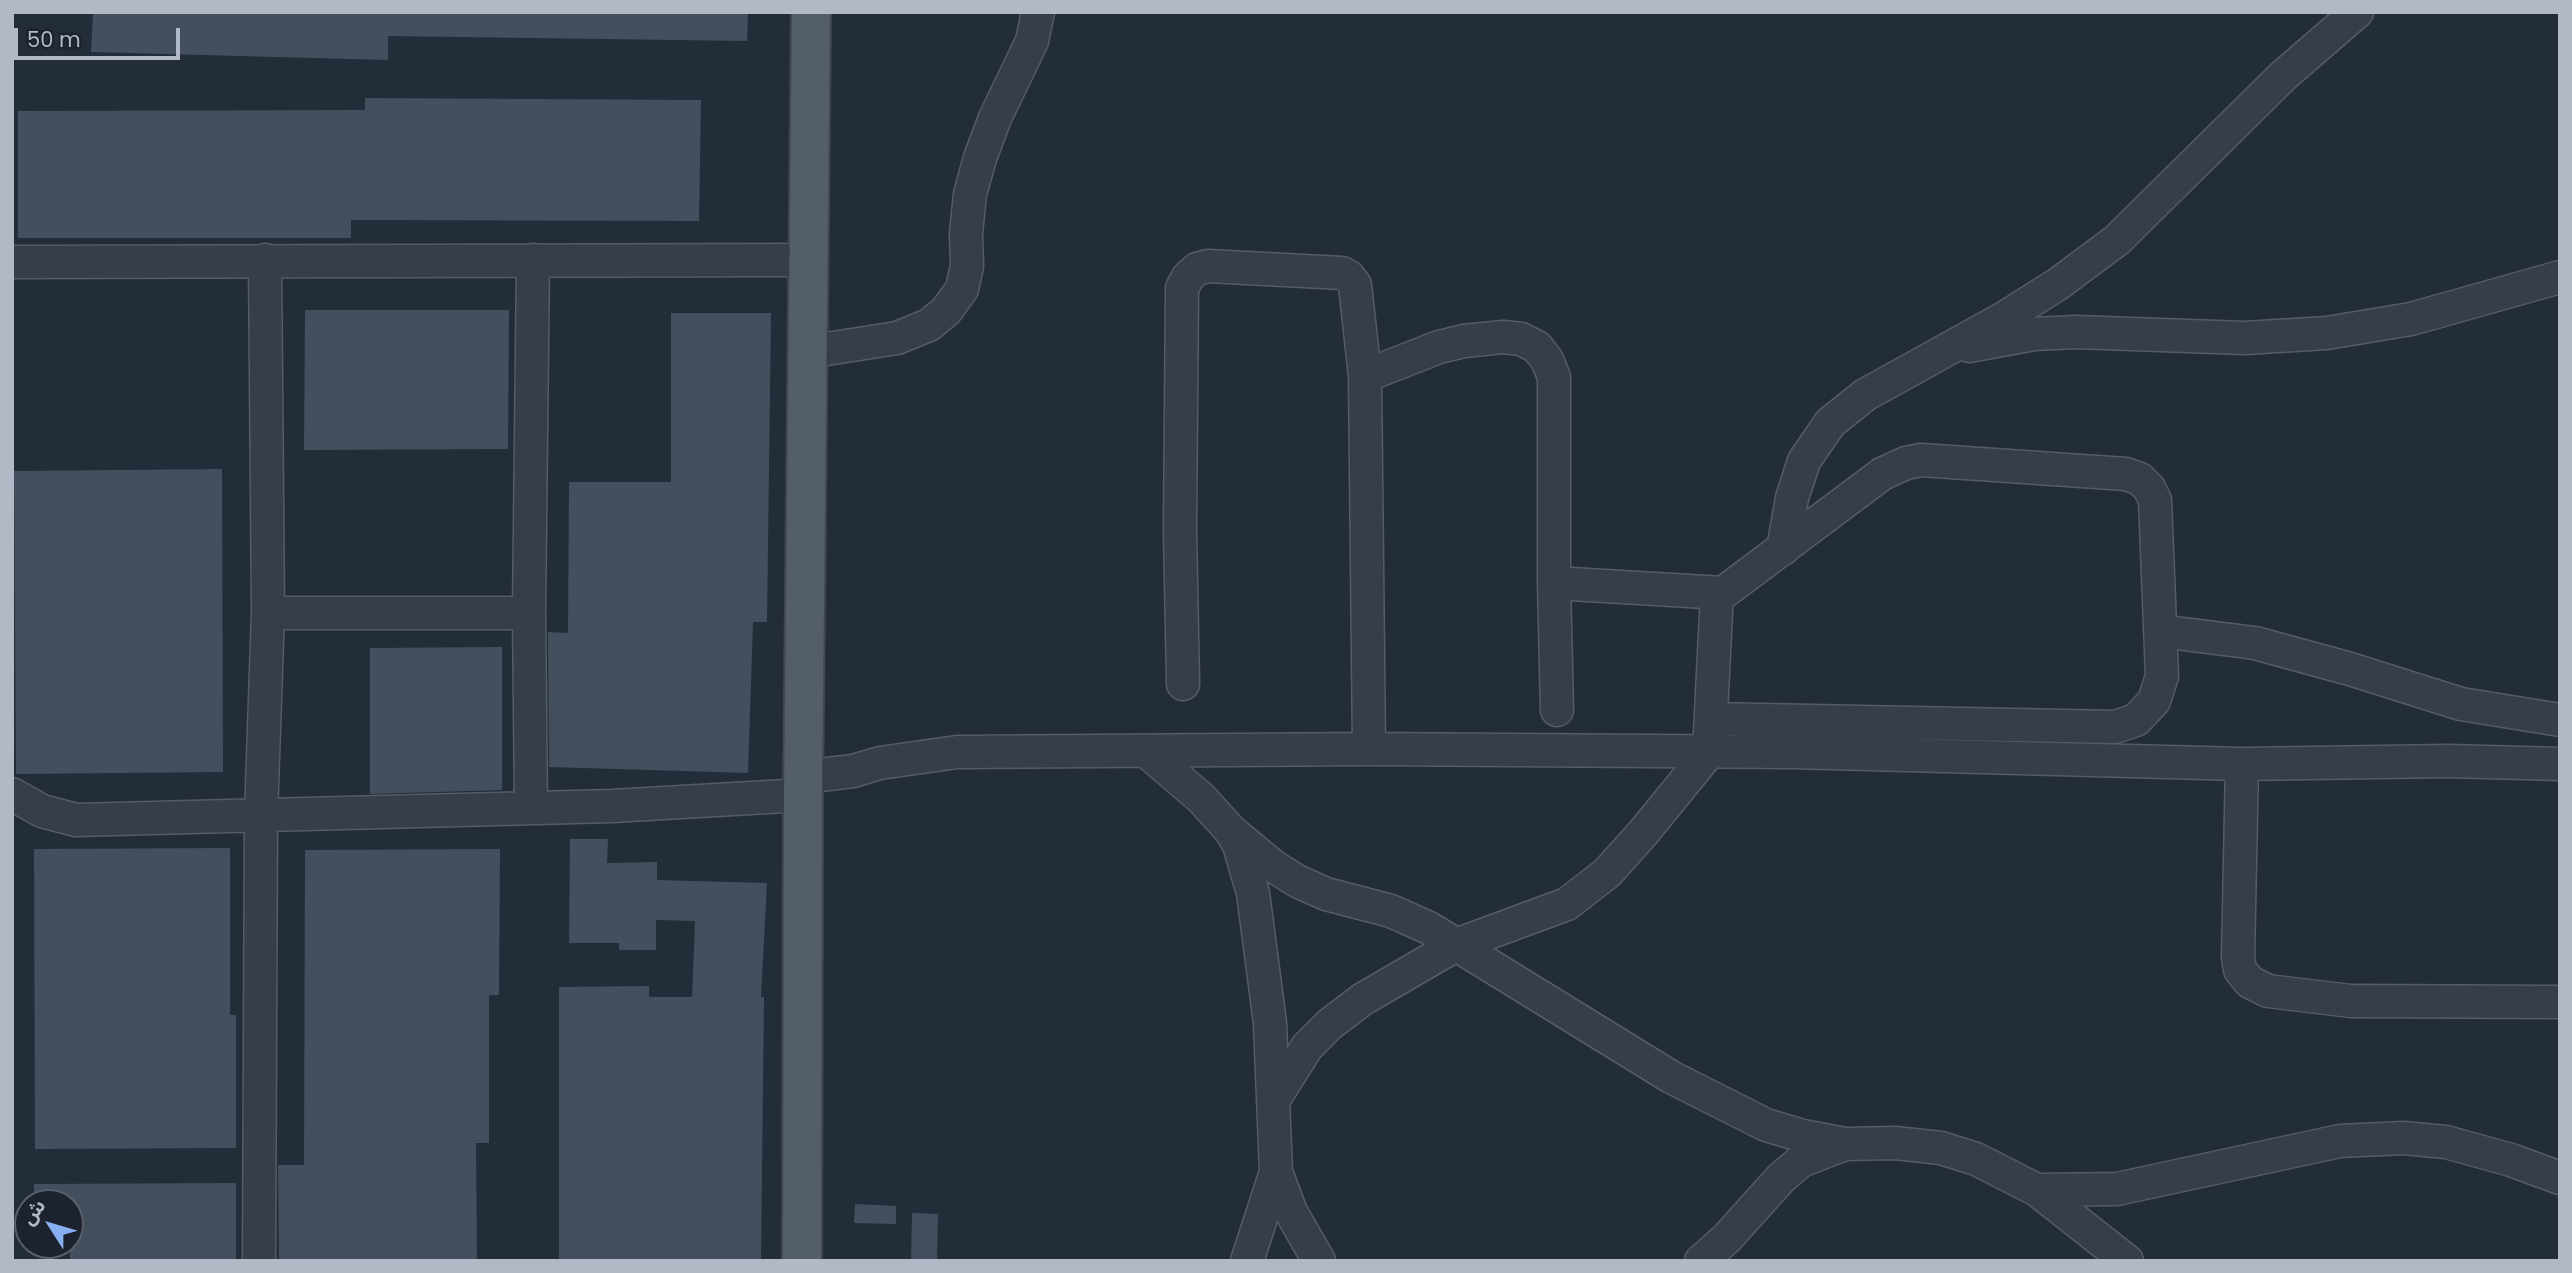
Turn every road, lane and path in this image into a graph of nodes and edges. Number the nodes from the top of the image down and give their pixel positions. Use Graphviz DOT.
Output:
graph roads {
  1 [pos="811,12"];
  2 [pos="1038,12"];
  3 [pos="2357,12"];
  4 [pos="265,260"];
  5 [pos="533,260"];
  6 [pos="808,260"];
  7 [pos="12,262"];
  8 [pos="2560,277"];
  9 [pos="1944,351"];
  10 [pos="807,352"];
  11 [pos="1365,376"];
  12 [pos="1783,549"];
  13 [pos="1554,583"];
  14 [pos="1717,594"];
  15 [pos="268,613"];
  16 [pos="529,613"];
  17 [pos="2160,631"];
  18 [pos="1183,684"];
  19 [pos="1557,709"];
  20 [pos="1711,719"];
  21 [pos="2560,720"];
  22 [pos="1369,749"];
  23 [pos="1146,751"];
  24 [pos="1709,752"];
  25 [pos="2242,764"];
  26 [pos="2560,764"];
  27 [pos="803,786"];
  28 [pos="12,794"];
  29 [pos="531,808"];
  30 [pos="261,815"];
  31 [pos="1231,831"];
  32 [pos="1456,945"];
  33 [pos="2560,1002"];
  34 [pos="1273,1101"];
  35 [pos="1844,1144"];
  36 [pos="1276,1172"];
  37 [pos="2560,1178"];
  38 [pos="2036,1190"];
  39 [pos="259,1261"];
  40 [pos="802,1261"];
  41 [pos="1247,1261"];
  42 [pos="1319,1261"];
  43 [pos="1701,1261"];
  44 [pos="2127,1261"];
  1 -- 6 [label="main road"];
  2 -- 10 [label="street"];
  3 -- 9 [label="street"];
  4 -- 5 [label="street"];
  4 -- 7 [label="street"];
  4 -- 15 [label="street"];
  5 -- 6 [label="street"];
  5 -- 16 [label="street"];
  6 -- 10 [label="main road"];
  8 -- 9 [label="street"];
  9 -- 12 [label="street"];
  10 -- 27 [label="main road"];
  11 -- 13 [label="street"];
  11 -- 18 [label="street"];
  11 -- 22 [label="street"];
  12 -- 14 [label="street"];
  12 -- 17 [label="street"];
  13 -- 14 [label="street"];
  13 -- 19 [label="street"];
  14 -- 20 [label="street"];
  15 -- 16 [label="street"];
  15 -- 30 [label="street"];
  16 -- 29 [label="street"];
  17 -- 20 [label="street"];
  17 -- 21 [label="street"];
  20 -- 24 [label="street"];
  22 -- 23 [label="street"];
  22 -- 24 [label="street"];
  23 -- 27 [label="street"];
  23 -- 31 [label="street"];
  24 -- 25 [label="street"];
  24 -- 32 [label="street"];
  25 -- 26 [label="street"];
  25 -- 33 [label="street"];
  27 -- 29 [label="street"];
  27 -- 40 [label="main road"];
  28 -- 30 [label="street"];
  29 -- 30 [label="street"];
  30 -- 39 [label="street"];
  31 -- 32 [label="street"];
  31 -- 34 [label="street"];
  32 -- 34 [label="street"];
  32 -- 35 [label="street"];
  34 -- 36 [label="street"];
  35 -- 38 [label="street"];
  35 -- 43 [label="street"];
  36 -- 41 [label="street"];
  36 -- 42 [label="street"];
  37 -- 38 [label="street"];
  38 -- 44 [label="street"];
}
